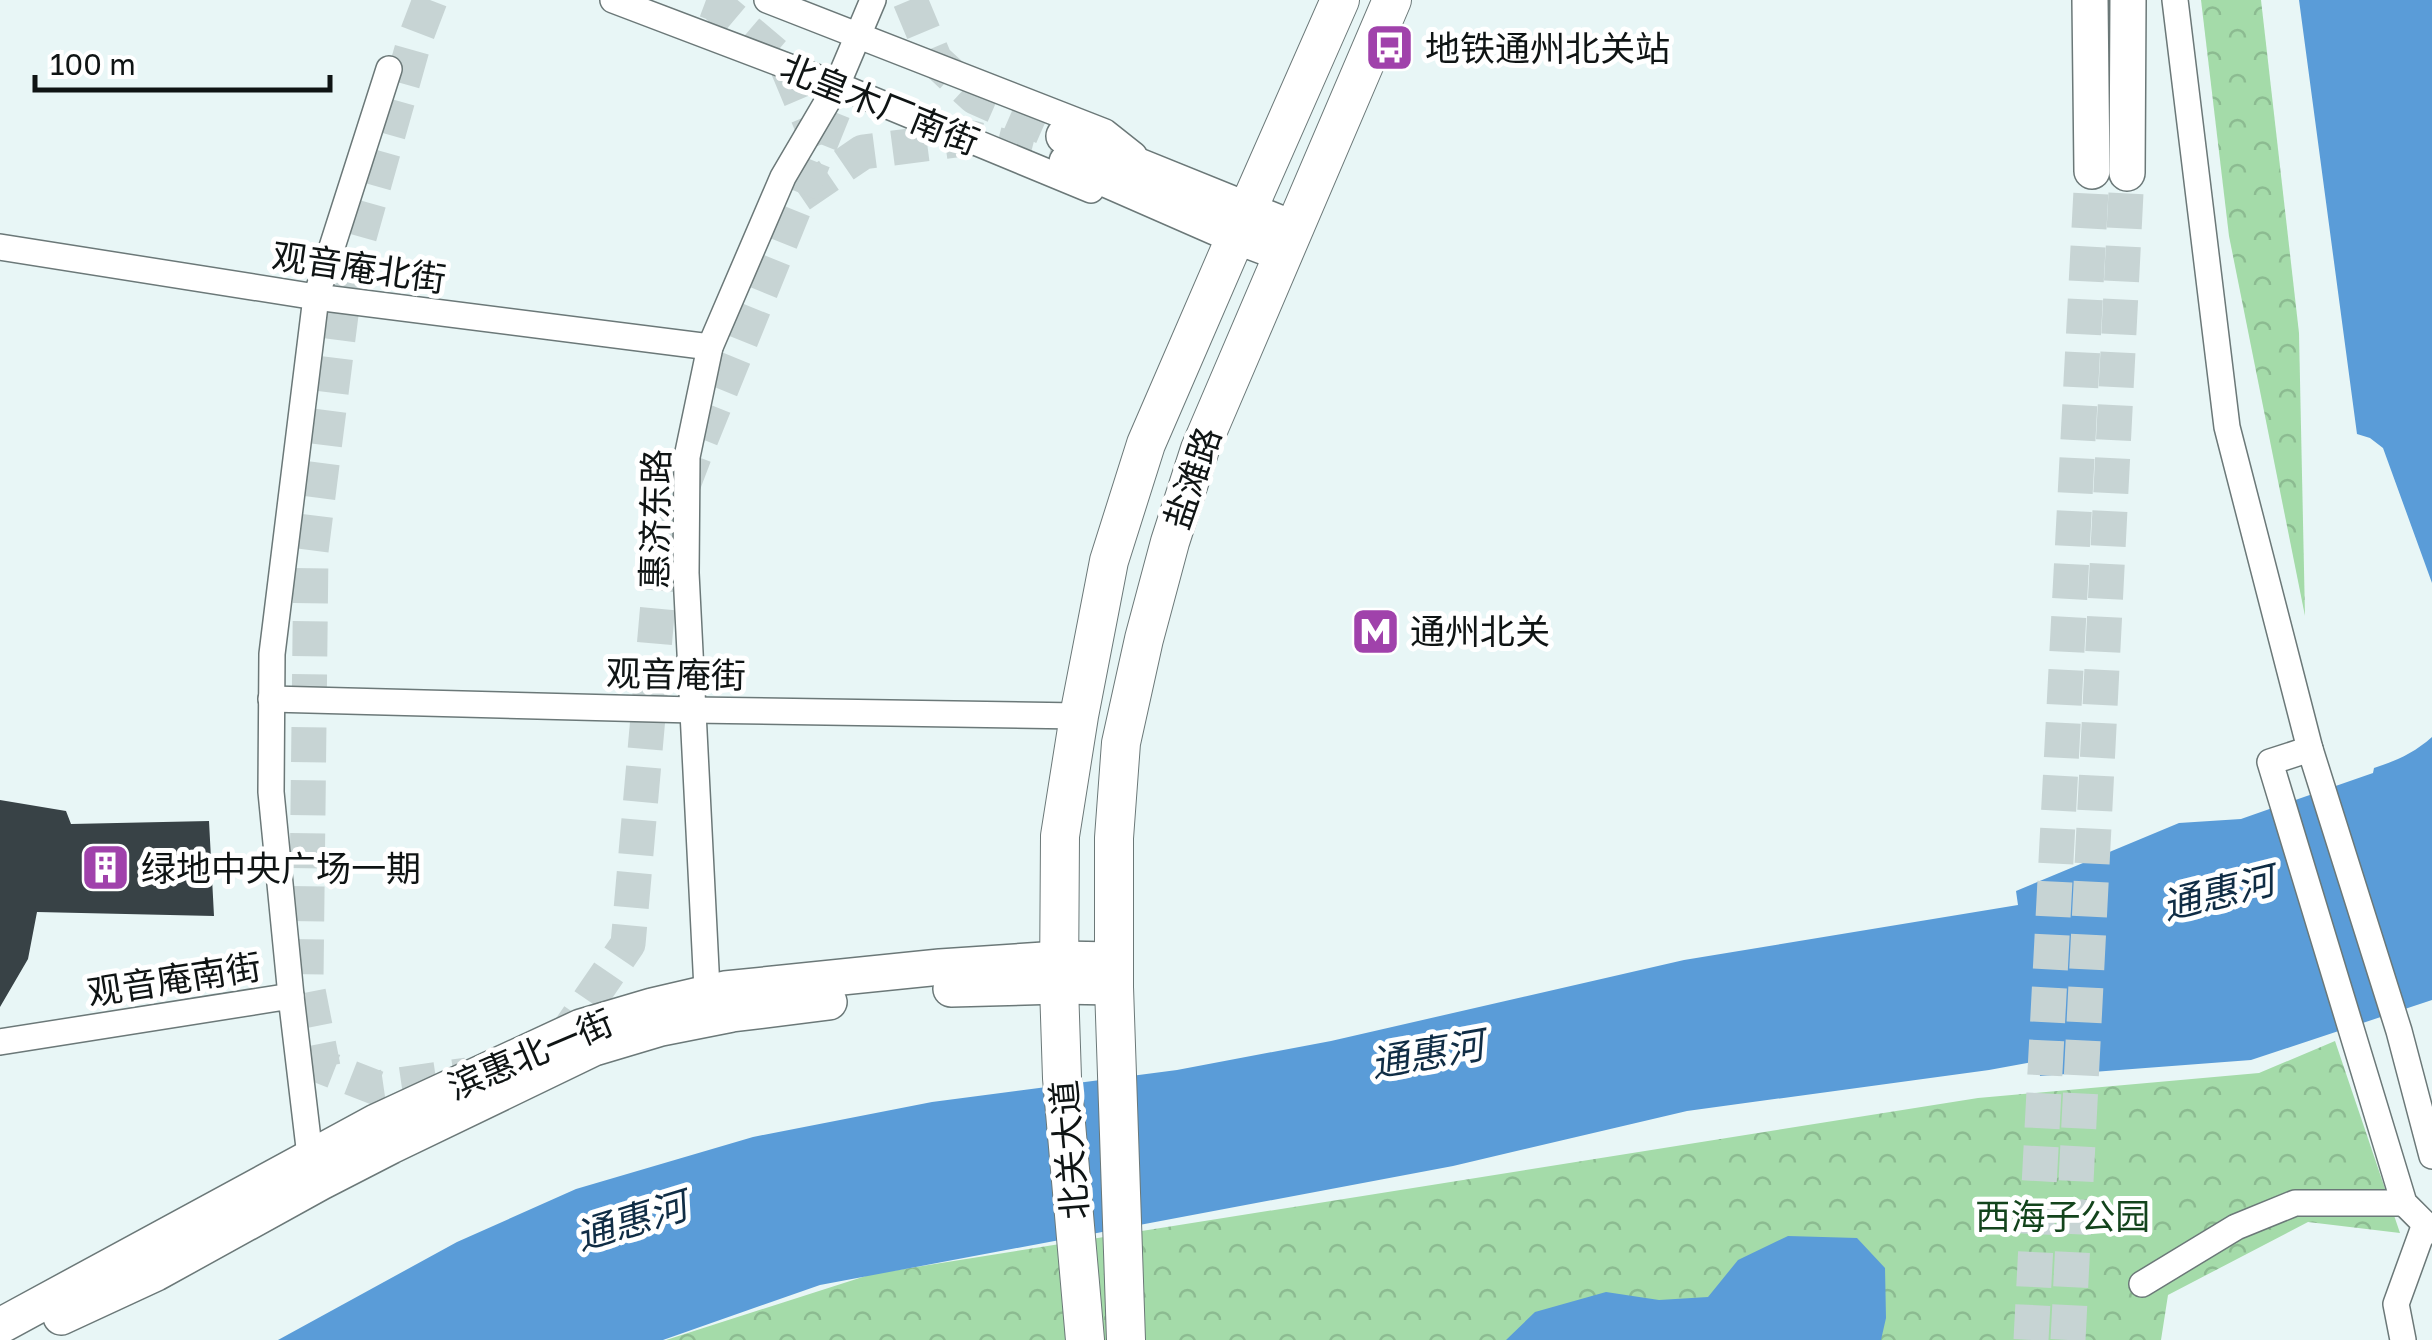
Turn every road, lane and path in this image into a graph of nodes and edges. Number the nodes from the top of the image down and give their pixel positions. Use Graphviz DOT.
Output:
graph roads {
  1 [pos="613,0"];
  2 [pos="767,0"];
  3 [pos="874,0"];
  4 [pos="1340,0"];
  5 [pos="1392,0"];
  6 [pos="2090,0"];
  7 [pos="2128,0"];
  8 [pos="2176,0"];
  9 [pos="857,36"];
  10 [pos="389,69"];
  11 [pos="837,86"];
  12 [pos="1065,149"];
  13 [pos="1154,187"];
  14 [pos="1242,223"];
  15 [pos="1289,242"];
  16 [pos="0,247"];
  17 [pos="316,298"];
  18 [pos="710,348"];
  19 [pos="271,700"];
  20 [pos="693,710"];
  21 [pos="1080,716"];
  22 [pos="2310,749"];
  23 [pos="1059,973"];
  24 [pos="1114,974"];
  25 [pos="291,996"];
  26 [pos="708,1006"];
  27 [pos="0,1042"];
  28 [pos="2432,1156"];
  29 [pos="316,1169"];
  30 [pos="2404,1203"];
  31 [pos="2429,1228"];
  32 [pos="2142,1284"];
  33 [pos="0,1326"];
  34 [pos="15,1340"];
  35 [pos="1085,1340"];
  36 [pos="1126,1340"];
  37 [pos="2403,1340"];
  1 -- 11 [label="street, 北皇木厂南街"];
  2 -- 9 [label="street, 北皇木厂南街"];
  3 -- 9 [label="street, 惠济东路"];
  4 -- 14 [label="main road, 盐滩路"];
  5 -- 15 [label="main road, 盐滩路"];
  6 -- 7 [label="street"];
  8 -- 22 [label="street"];
  9 -- 11 [label="street, 惠济东路"];
  9 -- 13 [label="street, 北皇木厂南街"];
  10 -- 17 [label="street"];
  11 -- 13 [label="street, 北皇木厂南街"];
  11 -- 18 [label="street, 惠济东路"];
  12 -- 13 [label="street, 北皇木厂南街"];
  13 -- 14 [label="street, 北皇木厂南街"];
  14 -- 15 [label="street, 北皇木厂南街"];
  14 -- 21 [label="main road, 盐滩路"];
  15 -- 24 [label="main road, 盐滩路"];
  16 -- 17 [label="street, 观音庵北街"];
  17 -- 18 [label="street, 观音庵北街"];
  17 -- 19 [label="street"];
  18 -- 20 [label="street, 惠济东路"];
  19 -- 20 [label="street, 观音庵街"];
  19 -- 25 [label="street"];
  20 -- 21 [label="street, 观音庵街"];
  20 -- 26 [label="street, 惠济东路"];
  21 -- 23 [label="main road, 盐滩路"];
  22 -- 28 [label="street"];
  22 -- 30 [label="street"];
  23 -- 24 [label="street, 滨惠北一街"];
  23 -- 26 [label="street, 滨惠北一街"];
  23 -- 35 [label="main road, 北关大道"];
  24 -- 36 [label="main road, 北关大道"];
  25 -- 27 [label="street, 观音庵南街"];
  25 -- 29 [label="street, 观音庵南街"];
  26 -- 29 [label="street, 滨惠北一街"];
  29 -- 33 [label="street, 滨惠北一街"];
  29 -- 34 [label="street, 滨惠北一街"];
  30 -- 31 [label="street"];
  30 -- 32 [label="street"];
  31 -- 37 [label="street"];
}
